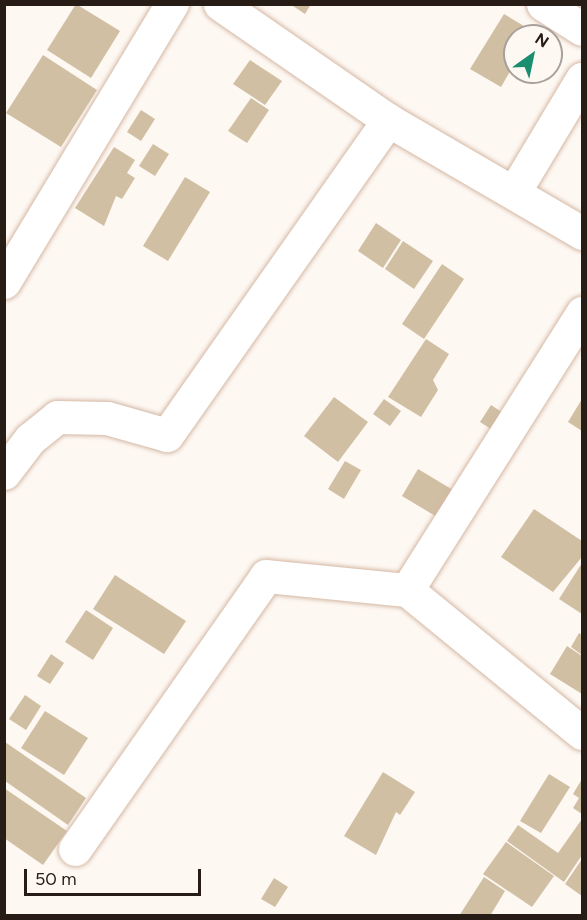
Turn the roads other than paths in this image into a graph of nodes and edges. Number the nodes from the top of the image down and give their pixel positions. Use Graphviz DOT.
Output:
graph roads {
  1 [pos="172,4"];
  2 [pos="220,4"];
  3 [pos="543,4"];
  4 [pos="582,29"];
  5 [pos="582,79"];
  6 [pos="388,120"];
  7 [pos="514,192"];
  8 [pos="582,233"];
  9 [pos="4,282"];
  10 [pos="582,314"];
  11 [pos="4,473"];
  12 [pos="407,590"];
  13 [pos="582,733"];
  14 [pos="75,849"];
  1 -- 9 [label="street"];
  2 -- 6 [label="street"];
  3 -- 4 [label="street"];
  5 -- 7 [label="street"];
  6 -- 7 [label="street"];
  6 -- 11 [label="street"];
  7 -- 8 [label="street"];
  10 -- 12 [label="street"];
  12 -- 13 [label="street"];
  12 -- 14 [label="street"];
}
